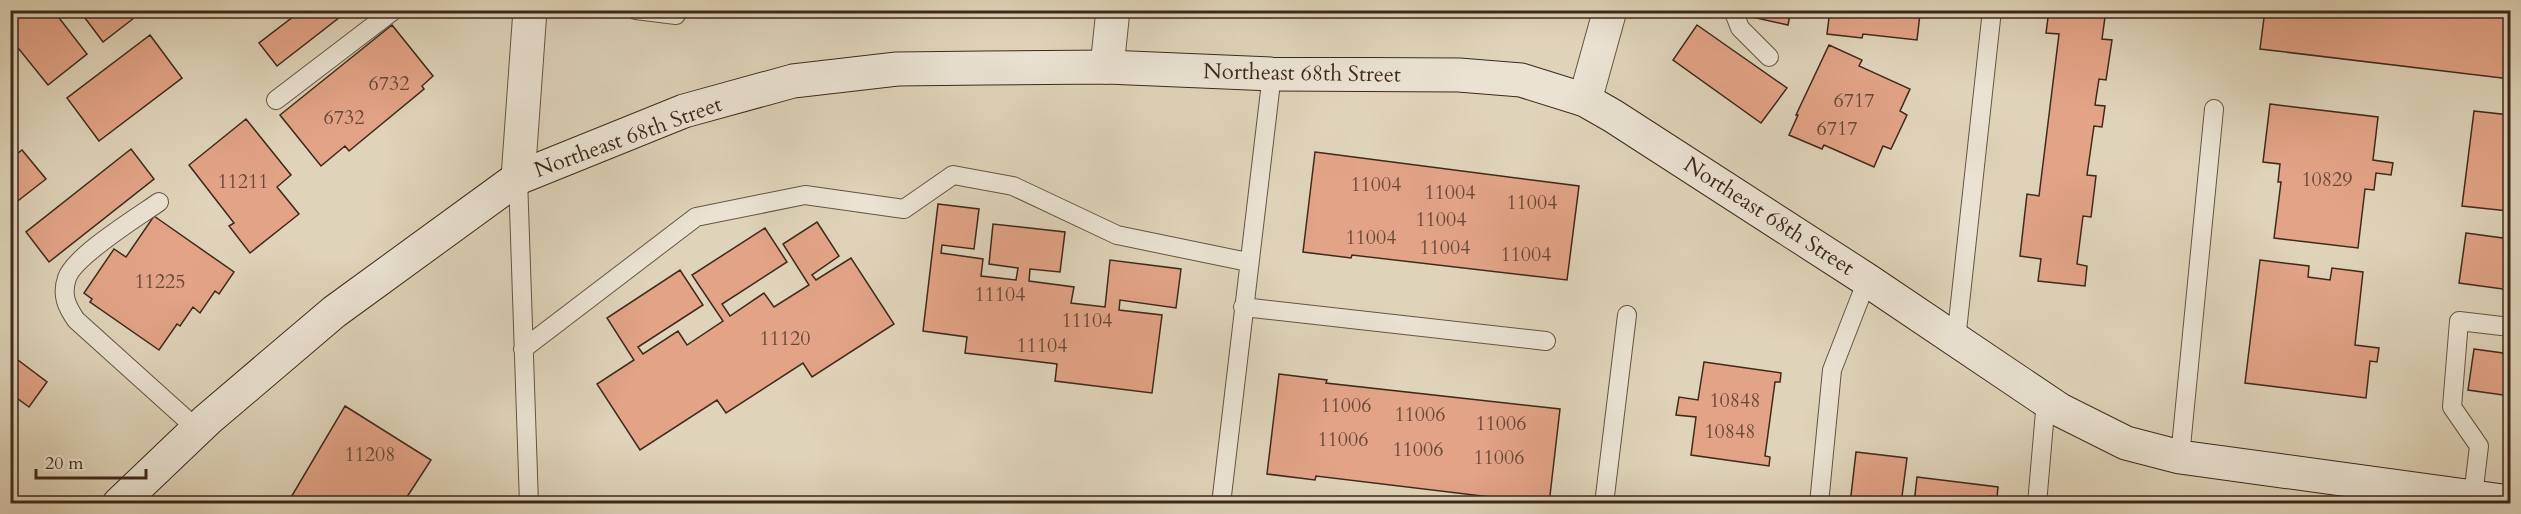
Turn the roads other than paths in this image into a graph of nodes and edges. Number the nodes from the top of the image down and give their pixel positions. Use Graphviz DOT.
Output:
graph roads {
  1 [pos="394,10"];
  2 [pos="530,10"];
  3 [pos="636,10"];
  4 [pos="1113,10"];
  5 [pos="1610,10"];
  6 [pos="1733,10"];
  7 [pos="1992,10"];
  8 [pos="676,15"];
  9 [pos="1769,57"];
  10 [pos="1107,67"];
  11 [pos="1272,74"];
  12 [pos="276,100"];
  13 [pos="1585,100"];
  14 [pos="2214,109"];
  15 [pos="518,178"];
  16 [pos="159,202"];
  17 [pos="1248,262"];
  18 [pos="1867,280"];
  19 [pos="1243,307"];
  20 [pos="1627,315"];
  21 [pos="2511,327"];
  22 [pos="1956,340"];
  23 [pos="1546,341"];
  24 [pos="523,349"];
  25 [pos="2046,400"];
  26 [pos="197,429"];
  27 [pos="2180,457"];
  28 [pos="2466,498"];
  29 [pos="2511,502"];
  30 [pos="119,504"];
  31 [pos="529,504"];
  32 [pos="1221,504"];
  33 [pos="1604,504"];
  34 [pos="1819,504"];
  35 [pos="2037,504"];
  1 -- 12 [label="lane"];
  2 -- 15 [label="main road"];
  3 -- 8 [label="lane"];
  4 -- 10 [label="main road"];
  5 -- 13 [label="main road"];
  6 -- 9 [label="lane"];
  7 -- 22 [label="lane"];
  10 -- 11 [label="main road, Northeast 68th Street"];
  10 -- 15 [label="main road, Northeast 68th Street"];
  11 -- 13 [label="main road, Northeast 68th Street"];
  11 -- 17 [label="lane"];
  13 -- 18 [label="main road, Northeast 68th Street"];
  14 -- 27 [label="lane"];
  15 -- 24 [label="lane"];
  15 -- 26 [label="main road, Northeast 68th Street"];
  16 -- 26 [label="lane"];
  17 -- 19 [label="lane"];
  17 -- 24 [label="lane"];
  18 -- 22 [label="main road, Northeast 68th Street"];
  18 -- 34 [label="lane"];
  19 -- 23 [label="lane"];
  19 -- 32 [label="lane"];
  20 -- 33 [label="lane"];
  21 -- 28 [label="lane"];
  22 -- 25 [label="main road, Northeast 68th Street"];
  24 -- 31 [label="lane"];
  25 -- 27 [label="main road, Northeast 68th Street"];
  25 -- 35 [label="lane"];
  26 -- 30 [label="main road, Northeast 68th Street"];
  27 -- 28 [label="main road, Northeast 68th Street"];
  28 -- 29 [label="main road, Northeast 68th Street"];
}
